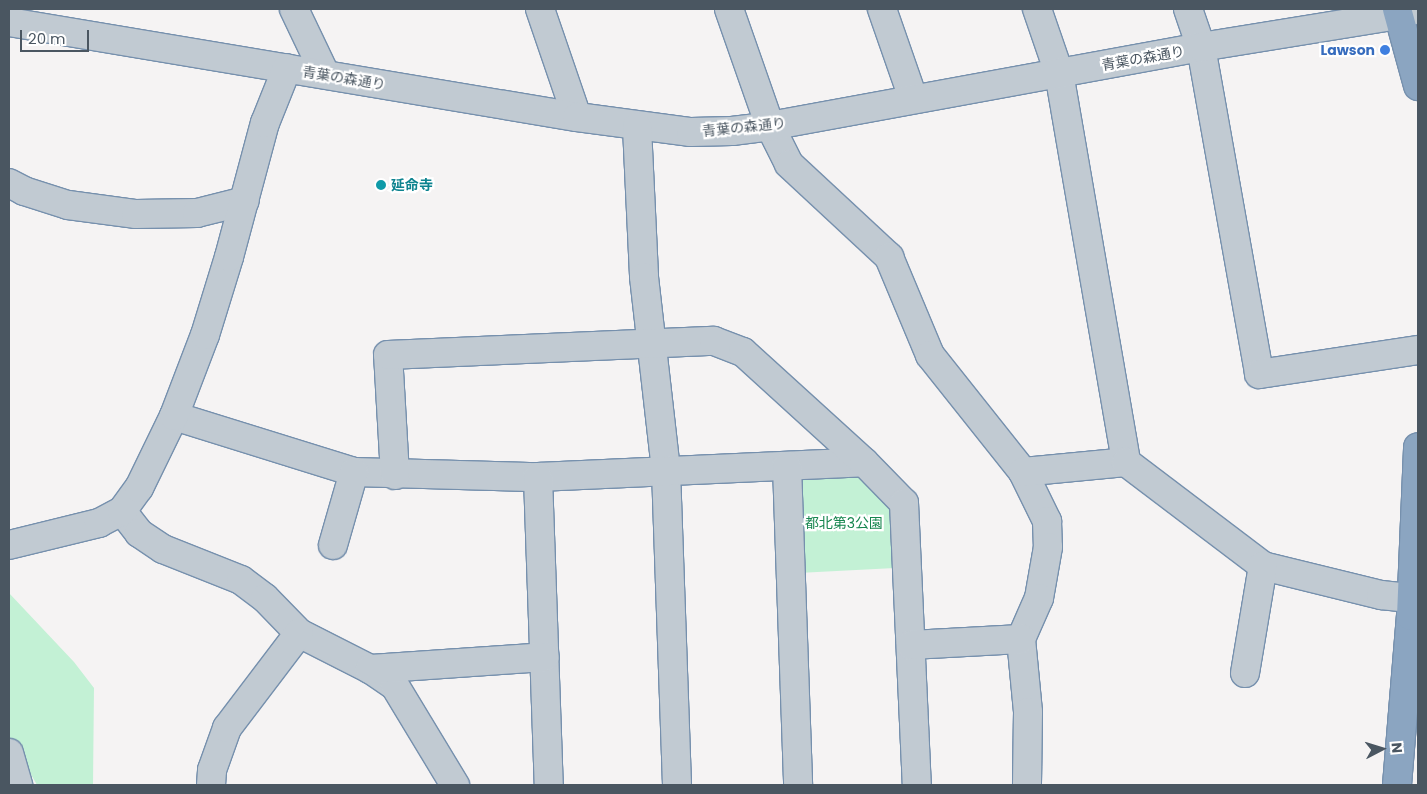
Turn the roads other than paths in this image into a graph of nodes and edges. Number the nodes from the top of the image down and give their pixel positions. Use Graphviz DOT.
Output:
graph roads {
  1 [pos="294,9"];
  2 [pos="540,9"];
  3 [pos="729,9"];
  4 [pos="882,9"];
  5 [pos="1037,9"];
  6 [pos="1188,9"];
  7 [pos="1404,11"];
  8 [pos="9,22"];
  9 [pos="1201,47"];
  10 [pos="287,68"];
  11 [pos="1059,73"];
  12 [pos="325,74"];
  13 [pos="1418,86"];
  14 [pos="913,98"];
  15 [pos="577,118"];
  16 [pos="637,126"];
  17 [pos="770,126"];
  18 [pos="9,183"];
  19 [pos="244,201"];
  20 [pos="650,342"];
  21 [pos="1418,350"];
  22 [pos="174,416"];
  23 [pos="1418,447"];
  24 [pos="864,462"];
  25 [pos="1126,462"];
  26 [pos="787,466"];
  27 [pos="666,470"];
  28 [pos="354,472"];
  29 [pos="1023,472"];
  30 [pos="395,475"];
  31 [pos="538,477"];
  32 [pos="122,511"];
  33 [pos="9,545"];
  34 [pos="333,545"];
  35 [pos="1416,561"];
  36 [pos="1263,566"];
  37 [pos="1412,598"];
  38 [pos="299,633"];
  39 [pos="1021,638"];
  40 [pos="910,645"];
  41 [pos="544,657"];
  42 [pos="370,670"];
  43 [pos="1245,673"];
  44 [pos="1410,727"];
  45 [pos="9,752"];
  46 [pos="18,785"];
  47 [pos="211,785"];
  48 [pos="455,785"];
  49 [pos="549,785"];
  50 [pos="677,785"];
  51 [pos="798,785"];
  52 [pos="917,785"];
  53 [pos="1027,785"];
  54 [pos="1397,785"];
  1 -- 12 [label="street"];
  2 -- 15 [label="street"];
  3 -- 17 [label="street"];
  4 -- 14 [label="street"];
  5 -- 11 [label="street"];
  6 -- 9 [label="street"];
  7 -- 9 [label="street, 青葉の森通り"];
  7 -- 13 [label="highway"];
  8 -- 10 [label="street, 青葉の森通り"];
  9 -- 11 [label="street, 青葉の森通り"];
  9 -- 21 [label="street"];
  10 -- 12 [label="street, 青葉の森通り"];
  10 -- 19 [label="street"];
  11 -- 14 [label="street, 青葉の森通り"];
  11 -- 25 [label="street"];
  12 -- 15 [label="street, 青葉の森通り"];
  14 -- 17 [label="street, 青葉の森通り"];
  15 -- 16 [label="street, 青葉の森通り"];
  16 -- 17 [label="street, 青葉の森通り"];
  16 -- 20 [label="street"];
  17 -- 29 [label="street"];
  18 -- 19 [label="street"];
  19 -- 22 [label="street"];
  20 -- 24 [label="street"];
  20 -- 27 [label="street"];
  20 -- 30 [label="street"];
  22 -- 28 [label="street"];
  22 -- 32 [label="street"];
  23 -- 35 [label="highway"];
  24 -- 26 [label="street"];
  24 -- 40 [label="street"];
  25 -- 29 [label="street"];
  25 -- 36 [label="street"];
  26 -- 27 [label="street"];
  26 -- 51 [label="street"];
  27 -- 31 [label="street"];
  27 -- 50 [label="street"];
  28 -- 30 [label="street"];
  28 -- 34 [label="street"];
  29 -- 39 [label="street"];
  30 -- 31 [label="street"];
  31 -- 41 [label="street"];
  32 -- 33 [label="street"];
  32 -- 38 [label="street"];
  35 -- 37 [label="highway"];
  36 -- 37 [label="street"];
  36 -- 43 [label="street"];
  37 -- 44 [label="highway"];
  38 -- 42 [label="street"];
  38 -- 47 [label="street"];
  39 -- 40 [label="street"];
  39 -- 53 [label="street"];
  40 -- 52 [label="street"];
  41 -- 42 [label="street"];
  41 -- 49 [label="street"];
  42 -- 48 [label="street"];
  44 -- 54 [label="highway"];
  45 -- 46 [label="street"];
}
